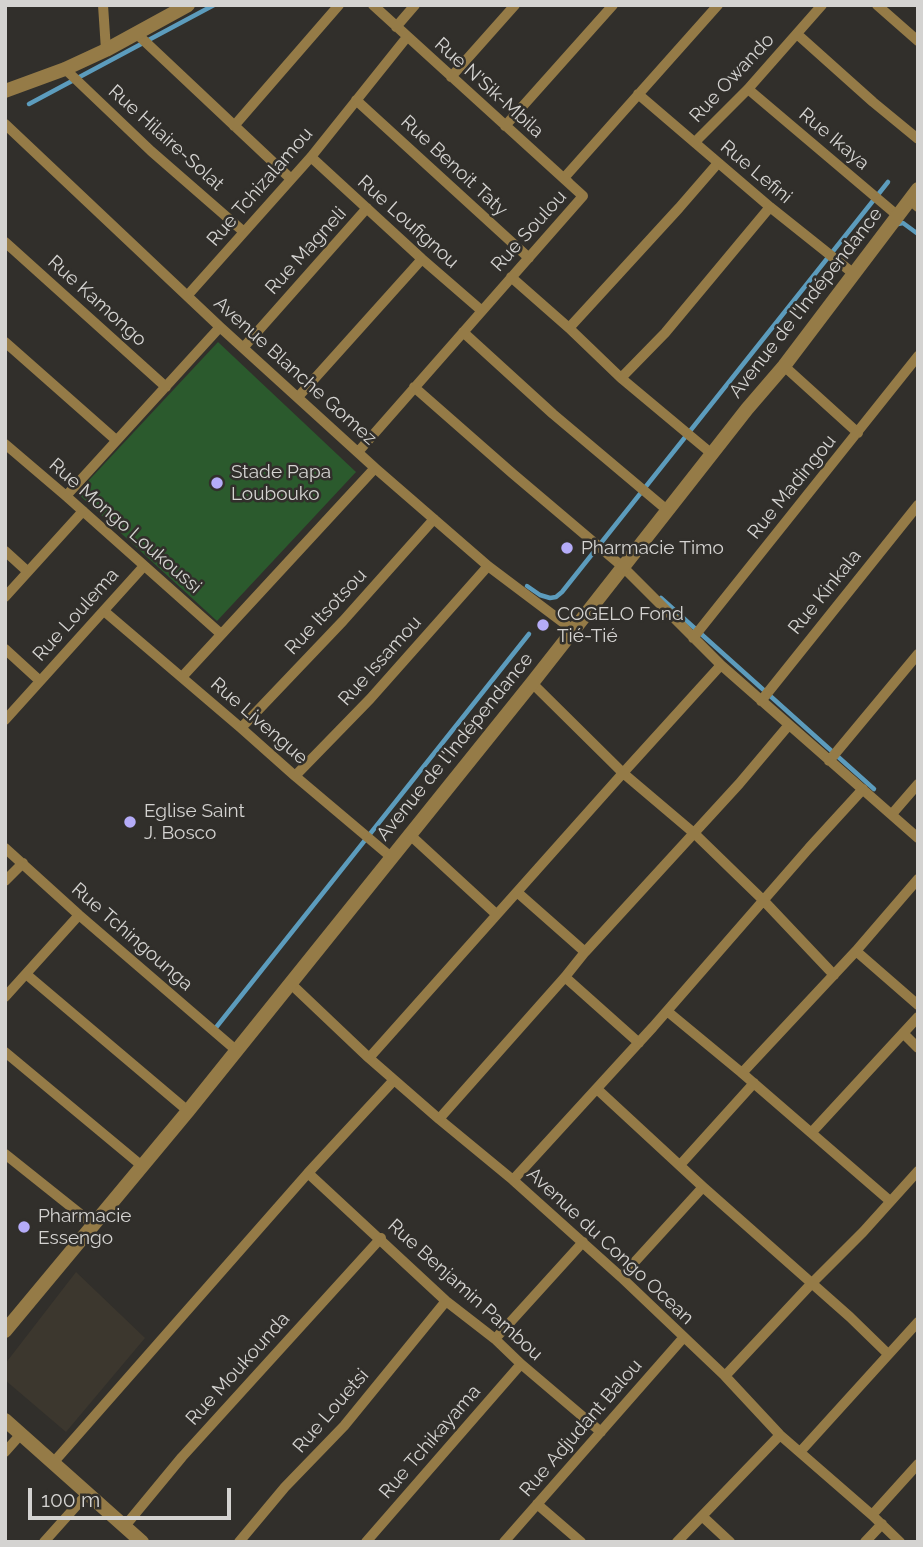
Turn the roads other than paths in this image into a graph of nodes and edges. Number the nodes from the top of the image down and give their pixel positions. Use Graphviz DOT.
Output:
graph roads {
  1 [pos="103,5"];
  2 [pos="338,5"];
  3 [pos="373,5"];
  4 [pos="415,5"];
  5 [pos="515,5"];
  6 [pos="613,5"];
  7 [pos="718,5"];
  8 [pos="822,5"];
  9 [pos="877,5"];
  10 [pos="181,7"];
  11 [pos="396,27"];
  12 [pos="137,34"];
  13 [pos="797,34"];
  14 [pos="407,37"];
  15 [pos="918,41"];
  16 [pos="106,50"];
  17 [pos="65,69"];
  18 [pos="451,78"];
  19 [pos="748,89"];
  20 [pos="5,91"];
  21 [pos="638,94"];
  22 [pos="356,100"];
  23 [pos="5,124"];
  24 [pos="234,126"];
  25 [pos="505,126"];
  26 [pos="918,139"];
  27 [pos="695,142"];
  28 [pos="311,158"];
  29 [pos="718,163"];
  30 [pos="290,179"];
  31 [pos="583,196"];
  32 [pos="915,199"];
  33 [pos="770,207"];
  34 [pos="367,208"];
  35 [pos="898,216"];
  36 [pos="244,233"];
  37 [pos="5,242"];
  38 [pos="529,258"];
  39 [pos="422,259"];
  40 [pos="854,274"];
  41 [pos="511,277"];
  42 [pos="187,296"];
  43 [pos="482,311"];
  44 [pos="220,327"];
  45 [pos="569,328"];
  46 [pos="463,332"];
  47 [pos="5,342"];
  48 [pos="243,348"];
  49 [pos="918,356"];
  50 [pos="784,366"];
  51 [pos="621,378"];
  52 [pos="166,387"];
  53 [pos="414,387"];
  54 [pos="298,397"];
  55 [pos="858,433"];
  56 [pos="117,440"];
  57 [pos="5,444"];
  58 [pos="358,452"];
  59 [pos="712,454"];
  60 [pos="375,468"];
  61 [pos="66,496"];
  62 [pos="918,505"];
  63 [pos="667,510"];
  64 [pos="83,511"];
  65 [pos="434,519"];
  66 [pos="5,551"];
  67 [pos="145,566"];
  68 [pos="488,566"];
  69 [pos="623,567"];
  70 [pos="27,571"];
  71 [pos="5,597"];
  72 [pos="104,611"];
  73 [pos="573,630"];
  74 [pos="221,634"];
  75 [pos="693,638"];
  76 [pos="5,649"];
  77 [pos="918,653"];
  78 [pos="721,665"];
  79 [pos="182,677"];
  80 [pos="40,681"];
  81 [pos="532,683"];
  82 [pos="761,701"];
  83 [pos="5,720"];
  84 [pos="789,726"];
  85 [pos="242,728"];
  86 [pos="829,761"];
  87 [pos="623,773"];
  88 [pos="295,776"];
  89 [pos="918,784"];
  90 [pos="863,789"];
  91 [pos="892,814"];
  92 [pos="409,834"];
  93 [pos="695,834"];
  94 [pos="918,838"];
  95 [pos="5,848"];
  96 [pos="391,857"];
  97 [pos="23,863"];
  98 [pos="918,879"];
  99 [pos="5,881"];
  100 [pos="517,892"];
  101 [pos="764,901"];
  102 [pos="496,914"];
  103 [pos="79,915"];
  104 [pos="856,951"];
  105 [pos="585,952"];
  106 [pos="26,974"];
  107 [pos="834,975"];
  108 [pos="565,977"];
  109 [pos="290,983"];
  110 [pos="5,998"];
  111 [pos="918,1004"];
  112 [pos="667,1011"];
  113 [pos="918,1017"];
  114 [pos="902,1033"];
  115 [pos="639,1043"];
  116 [pos="918,1048"];
  117 [pos="237,1051"];
  118 [pos="5,1052"];
  119 [pos="369,1058"];
  120 [pos="742,1073"];
  121 [pos="394,1080"];
  122 [pos="754,1083"];
  123 [pos="597,1089"];
  124 [pos="188,1111"];
  125 [pos="439,1119"];
  126 [pos="812,1132"];
  127 [pos="10,1157"];
  128 [pos="680,1165"];
  129 [pos="142,1167"];
  130 [pos="918,1171"];
  131 [pos="5,1172"];
  132 [pos="308,1173"];
  133 [pos="513,1180"];
  134 [pos="703,1187"];
  135 [pos="890,1201"];
  136 [pos="94,1225"];
  137 [pos="380,1238"];
  138 [pos="583,1242"];
  139 [pos="621,1277"];
  140 [pos="812,1283"];
  141 [pos="446,1301"];
  142 [pos="7,1326"];
  143 [pos="916,1328"];
  144 [pos="684,1337"];
  145 [pos="495,1339"];
  146 [pos="888,1354"];
  147 [pos="521,1364"];
  148 [pos="726,1376"];
  149 [pos="5,1420"];
  150 [pos="601,1432"];
  151 [pos="21,1434"];
  152 [pos="780,1435"];
  153 [pos="5,1452"];
  154 [pos="800,1452"];
  155 [pos="53,1463"];
  156 [pos="918,1464"];
  157 [pos="87,1494"];
  158 [pos="537,1504"];
  159 [pos="872,1515"];
  160 [pos="702,1516"];
  161 [pos="882,1524"];
  162 [pos="125,1527"];
  163 [pos="44,1542"];
  164 [pos="142,1542"];
  165 [pos="239,1542"];
  166 [pos="366,1542"];
  167 [pos="504,1542"];
  168 [pos="581,1542"];
  169 [pos="677,1542"];
  170 [pos="730,1542"];
  171 [pos="865,1542"];
  172 [pos="900,1542"];
  1 -- 16 [label="street"];
  2 -- 24 [label="street"];
  3 -- 11 [label="street, Rue N'Sik-Mbila"];
  4 -- 11 [label="street"];
  5 -- 18 [label="street"];
  6 -- 25 [label="street"];
  7 -- 21 [label="street, Rue Soulou"];
  8 -- 13 [label="street, Rue Owando"];
  9 -- 15 [label="street"];
  10 -- 12 [label="street"];
  11 -- 14 [label="street, Rue N'Sik-Mbila"];
  12 -- 16 [label="street"];
  12 -- 24 [label="street"];
  13 -- 19 [label="street, Rue Owando"];
  13 -- 26 [label="street"];
  14 -- 18 [label="street, Rue N'Sik-Mbila"];
  14 -- 22 [label="street, Rue Tchizalamou"];
  16 -- 17 [label="street"];
  17 -- 20 [label="street"];
  17 -- 36 [label="street, Rue Hilaire-Solat"];
  18 -- 25 [label="street, Rue N'Sik-Mbila"];
  19 -- 27 [label="street, Rue Owando"];
  19 -- 35 [label="street, Rue Ikaya"];
  21 -- 27 [label="street, Rue Lefini"];
  21 -- 31 [label="street, Rue Soulou"];
  22 -- 28 [label="street, Rue Tchizalamou"];
  22 -- 38 [label="street, Rue Benoit Taty"];
  23 -- 42 [label="street, Avenue Blanche Gomez"];
  24 -- 30 [label="street"];
  25 -- 31 [label="street, Rue N'Sik-Mbila"];
  27 -- 29 [label="street, Rue Lefini"];
  28 -- 30 [label="street, Rue Tchizalamou"];
  28 -- 34 [label="street, Rue Loufignou"];
  29 -- 33 [label="street, Rue Lefini"];
  29 -- 45 [label="street"];
  30 -- 36 [label="street, Rue Tchizalamou"];
  31 -- 38 [label="street, Rue Soulou"];
  32 -- 35 [label="street, Avenue de l'Indépendance"];
  33 -- 40 [label="street, Rue Lefini"];
  33 -- 51 [label="street"];
  34 -- 39 [label="street, Rue Loufignou"];
  34 -- 48 [label="street, Rue Magneli"];
  35 -- 40 [label="street, Avenue de l'Indépendance"];
  36 -- 42 [label="street, Rue Tchizalamou"];
  37 -- 52 [label="street, Rue Kamongo"];
  38 -- 41 [label="street, Rue Soulou"];
  39 -- 43 [label="street, Rue Loufignou"];
  39 -- 54 [label="street"];
  40 -- 50 [label="street, Avenue de l'Indépendance"];
  41 -- 43 [label="street, Rue Soulou"];
  41 -- 45 [label="street"];
  42 -- 44 [label="street, Avenue Blanche Gomez"];
  43 -- 46 [label="street, Rue Soulou"];
  44 -- 48 [label="street, Avenue Blanche Gomez"];
  44 -- 52 [label="street"];
  45 -- 51 [label="street"];
  46 -- 53 [label="street, Rue Soulou"];
  46 -- 63 [label="street"];
  47 -- 56 [label="street"];
  48 -- 54 [label="street, Avenue Blanche Gomez"];
  49 -- 55 [label="street, Rue Madingou"];
  50 -- 55 [label="street"];
  50 -- 59 [label="street, Avenue de l'Indépendance"];
  51 -- 59 [label="street"];
  52 -- 56 [label="street"];
  53 -- 58 [label="street, Rue Soulou"];
  53 -- 69 [label="street"];
  54 -- 58 [label="street, Avenue Blanche Gomez"];
  55 -- 75 [label="street, Rue Madingou"];
  56 -- 61 [label="street"];
  57 -- 61 [label="street, Rue Mongo Loukoussi"];
  58 -- 60 [label="street, Avenue Blanche Gomez"];
  59 -- 63 [label="street, Avenue de l'Indépendance"];
  60 -- 65 [label="street, Avenue Blanche Gomez"];
  60 -- 74 [label="street"];
  61 -- 64 [label="street, Rue Mongo Loukoussi"];
  62 -- 82 [label="street, Rue Kinkala"];
  63 -- 69 [label="street, Avenue de l'Indépendance"];
  64 -- 67 [label="street, Rue Mongo Loukoussi"];
  64 -- 70 [label="street"];
  65 -- 68 [label="street, Avenue Blanche Gomez"];
  65 -- 85 [label="street, Rue Itsotsou"];
  66 -- 70 [label="street"];
  67 -- 72 [label="street, Rue Loulema"];
  67 -- 74 [label="street, Rue Mongo Loukoussi"];
  68 -- 73 [label="street, Avenue Blanche Gomez"];
  68 -- 88 [label="street, Rue Issamou"];
  69 -- 73 [label="street, Avenue de l'Indépendance"];
  69 -- 75 [label="street"];
  70 -- 71 [label="street"];
  72 -- 79 [label="street, Rue Livengue"];
  72 -- 80 [label="street, Rue Loulema"];
  73 -- 81 [label="street, Avenue de l'Indépendance"];
  74 -- 79 [label="street"];
  75 -- 78 [label="street"];
  76 -- 80 [label="street"];
  77 -- 86 [label="street"];
  78 -- 82 [label="street"];
  78 -- 87 [label="street"];
  79 -- 85 [label="street, Rue Livengue"];
  80 -- 83 [label="street, Rue Loulema"];
  81 -- 87 [label="street"];
  81 -- 92 [label="street, Avenue de l'Indépendance"];
  82 -- 84 [label="street"];
  84 -- 86 [label="street"];
  84 -- 93 [label="street"];
  85 -- 88 [label="street, Rue Livengue"];
  86 -- 90 [label="street"];
  87 -- 93 [label="street"];
  87 -- 100 [label="street"];
  88 -- 96 [label="street, Rue Livengue"];
  89 -- 91 [label="street"];
  90 -- 91 [label="street"];
  90 -- 101 [label="street"];
  91 -- 94 [label="street"];
  92 -- 96 [label="street, Avenue de l'Indépendance"];
  92 -- 102 [label="street"];
  93 -- 101 [label="street"];
  93 -- 105 [label="street"];
  95 -- 97 [label="street, Rue Tchingounga"];
  96 -- 109 [label="street, Avenue de l'Indépendance"];
  97 -- 99 [label="street"];
  97 -- 103 [label="street, Rue Tchingounga"];
  98 -- 104 [label="street"];
  100 -- 102 [label="street"];
  100 -- 105 [label="street"];
  101 -- 107 [label="street"];
  101 -- 112 [label="street"];
  102 -- 119 [label="street"];
  103 -- 106 [label="street"];
  103 -- 117 [label="street, Rue Tchingounga"];
  104 -- 107 [label="street"];
  104 -- 111 [label="street"];
  105 -- 108 [label="street"];
  106 -- 110 [label="street"];
  106 -- 124 [label="street"];
  107 -- 120 [label="street"];
  108 -- 115 [label="street"];
  108 -- 125 [label="street"];
  109 -- 117 [label="street, Avenue de l'Indépendance"];
  109 -- 119 [label="street, Avenue du Congo Ocean"];
  112 -- 115 [label="street"];
  112 -- 120 [label="street"];
  113 -- 114 [label="street"];
  114 -- 116 [label="street"];
  114 -- 126 [label="street"];
  115 -- 123 [label="street"];
  117 -- 124 [label="street, Avenue de l'Indépendance"];
  118 -- 129 [label="street"];
  119 -- 121 [label="street, Avenue du Congo Ocean"];
  120 -- 122 [label="street"];
  121 -- 125 [label="street, Avenue du Congo Ocean"];
  121 -- 132 [label="street"];
  122 -- 126 [label="street"];
  122 -- 128 [label="street"];
  123 -- 128 [label="street"];
  123 -- 133 [label="street"];
  124 -- 129 [label="street, Avenue de l'Indépendance"];
  125 -- 133 [label="street, Avenue du Congo Ocean"];
  126 -- 135 [label="street"];
  127 -- 131 [label="street"];
  127 -- 136 [label="street"];
  128 -- 134 [label="street"];
  129 -- 136 [label="street, Avenue de l'Indépendance"];
  130 -- 135 [label="street"];
  132 -- 137 [label="street, Rue Benjamin Pambou"];
  132 -- 155 [label="street"];
  133 -- 138 [label="street, Avenue du Congo Ocean"];
  134 -- 139 [label="street"];
  134 -- 140 [label="street"];
  135 -- 140 [label="street"];
  136 -- 142 [label="street, Avenue de l'Indépendance"];
  137 -- 141 [label="street, Rue Benjamin Pambou"];
  137 -- 162 [label="street, Rue Moukounda"];
  138 -- 139 [label="street, Avenue du Congo Ocean"];
  138 -- 145 [label="street"];
  139 -- 144 [label="street, Avenue du Congo Ocean"];
  140 -- 146 [label="street"];
  140 -- 148 [label="street"];
  141 -- 145 [label="street, Rue Benjamin Pambou"];
  141 -- 165 [label="street, Rue Louetsi"];
  143 -- 146 [label="street"];
  144 -- 148 [label="street, Avenue du Congo Ocean"];
  144 -- 150 [label="street, Rue Adjudant Balou"];
  145 -- 147 [label="street, Rue Benjamin Pambou"];
  146 -- 154 [label="street"];
  147 -- 150 [label="street, Rue Benjamin Pambou"];
  147 -- 166 [label="street, Rue Tchikayama"];
  148 -- 152 [label="street, Avenue du Congo Ocean"];
  149 -- 151 [label="street"];
  150 -- 158 [label="street, Rue Adjudant Balou"];
  151 -- 153 [label="street"];
  151 -- 155 [label="street"];
  152 -- 154 [label="street, Avenue du Congo Ocean"];
  152 -- 160 [label="street"];
  154 -- 159 [label="street, Avenue du Congo Ocean"];
  155 -- 157 [label="street"];
  156 -- 159 [label="street"];
  157 -- 162 [label="street"];
  157 -- 163 [label="street"];
  158 -- 167 [label="street, Rue Adjudant Balou"];
  158 -- 168 [label="street"];
  159 -- 161 [label="street, Avenue du Congo Ocean"];
  160 -- 169 [label="street"];
  160 -- 170 [label="street"];
  161 -- 171 [label="street"];
  161 -- 172 [label="street, Avenue du Congo Ocean"];
  162 -- 164 [label="street"];
}
